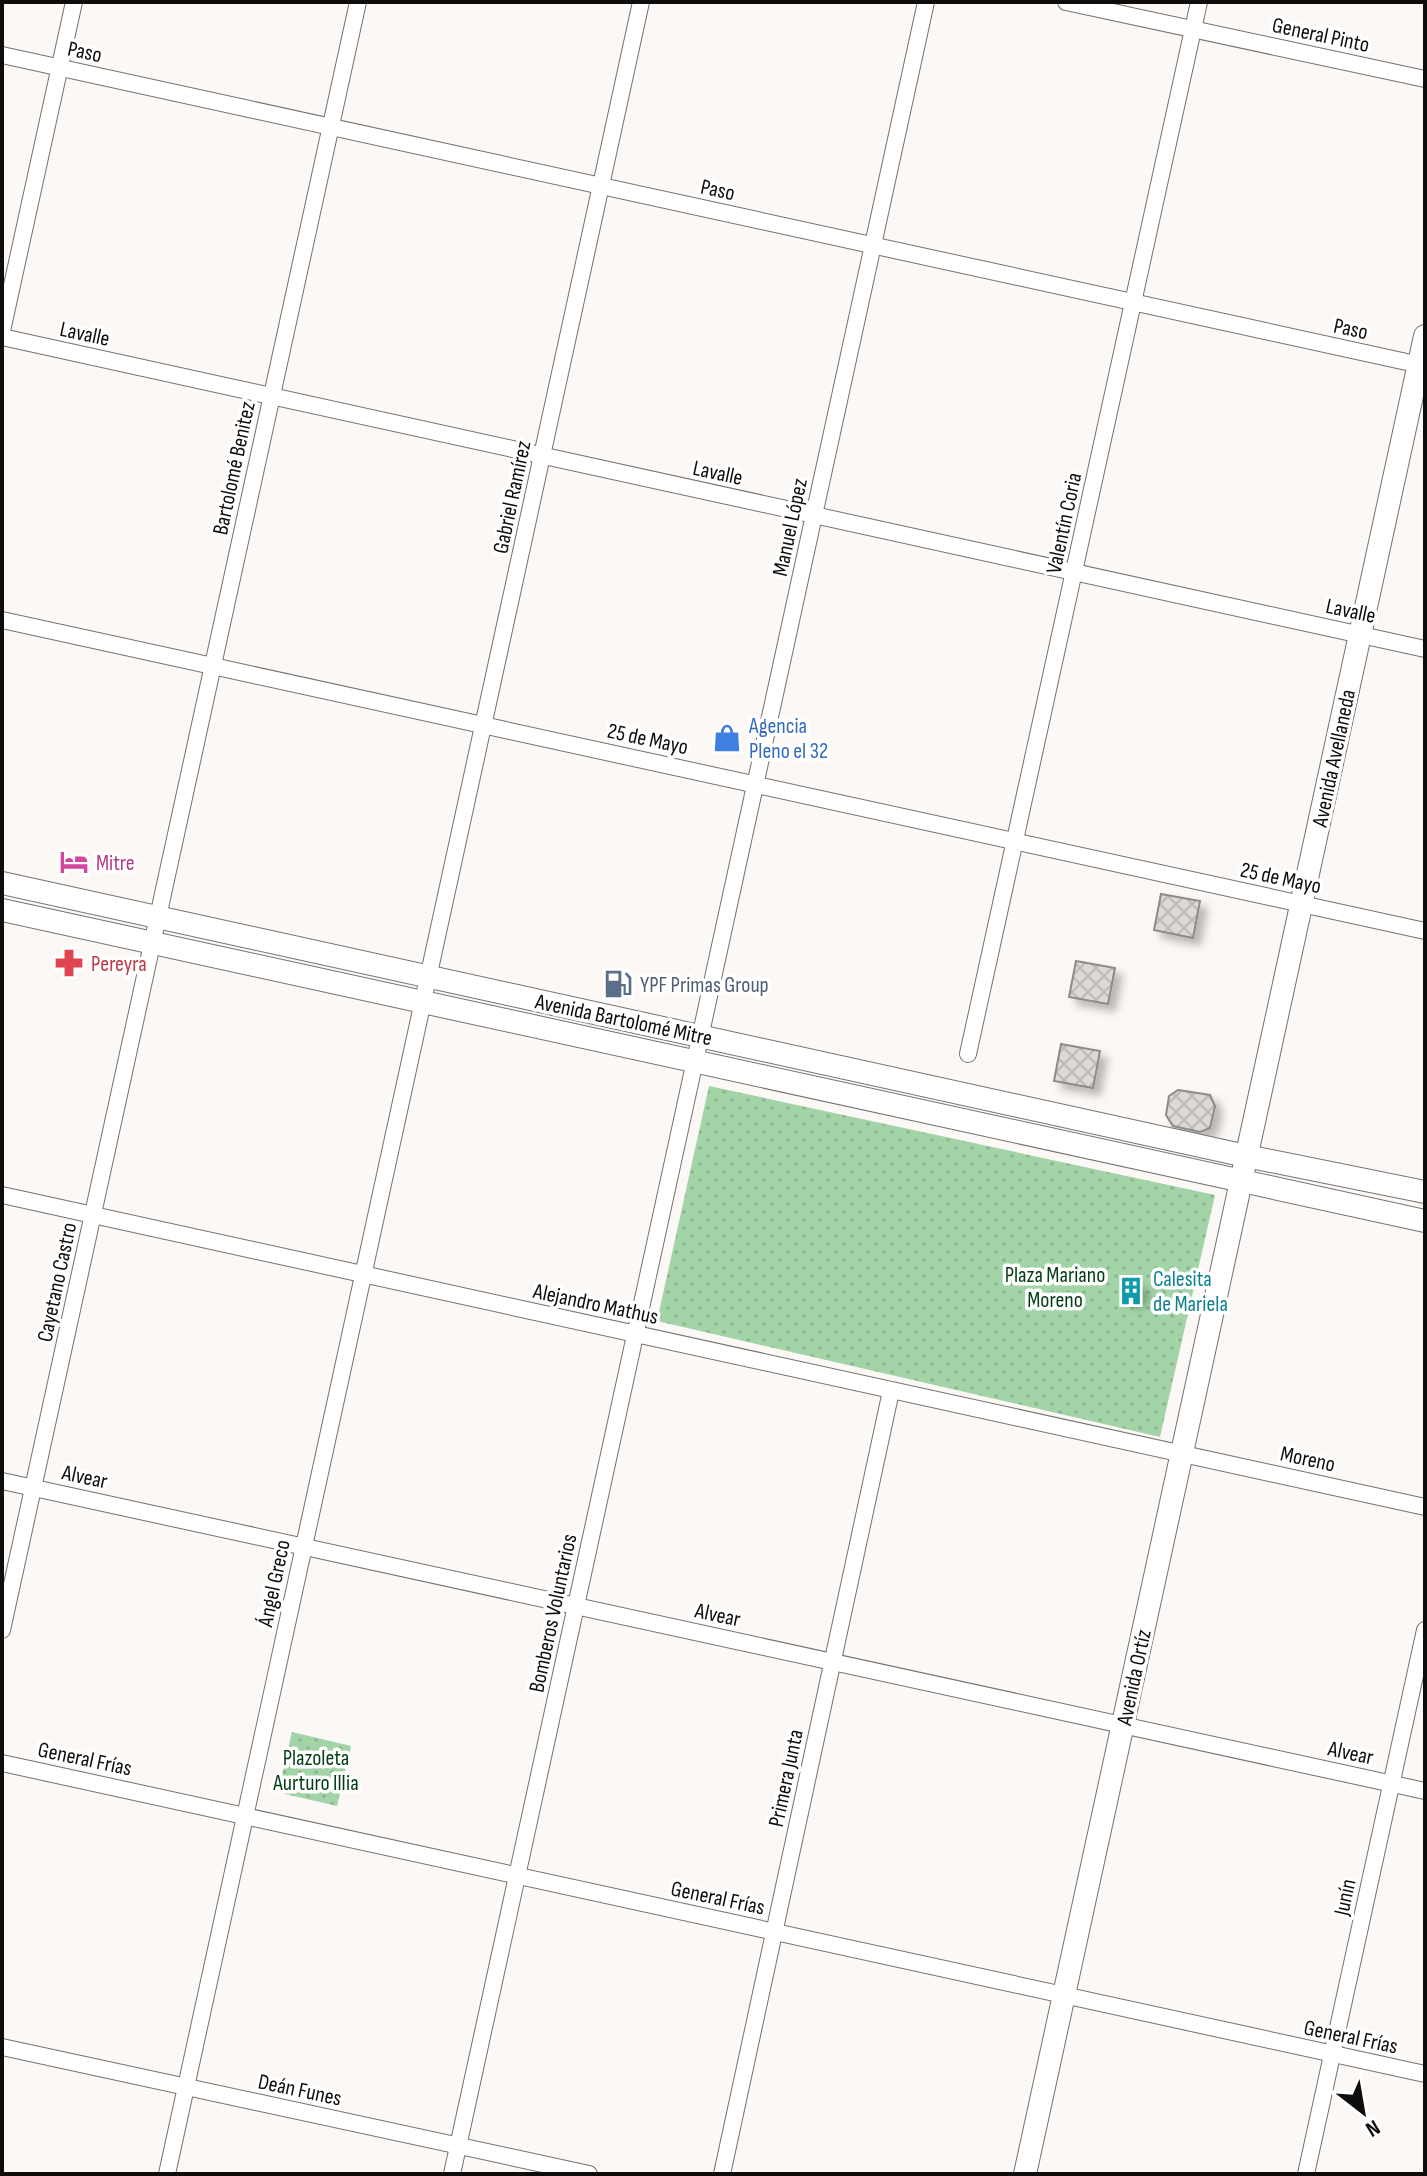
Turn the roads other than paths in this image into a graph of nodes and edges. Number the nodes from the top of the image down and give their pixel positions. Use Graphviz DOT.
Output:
graph roads {
  1 [pos="74,2"];
  2 [pos="358,2"];
  3 [pos="641,2"];
  4 [pos="926,2"];
  5 [pos="1066,2"];
  6 [pos="1199,2"];
  7 [pos="1193,29"];
  8 [pos="2,55"];
  9 [pos="60,68"];
  10 [pos="1425,79"];
  11 [pos="331,127"];
  12 [pos="601,186"];
  13 [pos="873,246"];
  14 [pos="1133,302"];
  15 [pos="2,331"];
  16 [pos="1425,336"];
  17 [pos="2,337"];
  18 [pos="1422,366"];
  19 [pos="272,396"];
  20 [pos="542,456"];
  21 [pos="814,515"];
  22 [pos="1074,572"];
  23 [pos="2,620"];
  24 [pos="1360,635"];
  25 [pos="1425,649"];
  26 [pos="213,666"];
  27 [pos="483,725"];
  28 [pos="755,784"];
  29 [pos="1016,841"];
  30 [pos="2,883"];
  31 [pos="1301,904"];
  32 [pos="2,910"];
  33 [pos="158,917"];
  34 [pos="1425,931"];
  35 [pos="152,943"];
  36 [pos="428,976"];
  37 [pos="423,1002"];
  38 [pos="700,1036"];
  39 [pos="968,1054"];
  40 [pos="695,1061"];
  41 [pos="1246,1156"];
  42 [pos="1241,1181"];
  43 [pos="1425,1192"];
  44 [pos="2,1195"];
  45 [pos="93,1215"];
  46 [pos="1425,1221"];
  47 [pos="363,1274"];
  48 [pos="635,1334"];
  49 [pos="891,1391"];
  50 [pos="1181,1453"];
  51 [pos="2,1481"];
  52 [pos="33,1487"];
  53 [pos="1425,1507"];
  54 [pos="304,1546"];
  55 [pos="576,1605"];
  56 [pos="2,1630"];
  57 [pos="1425,1630"];
  58 [pos="833,1662"];
  59 [pos="1122,1725"];
  60 [pos="2,1763"];
  61 [pos="1391,1784"];
  62 [pos="1425,1791"];
  63 [pos="245,1816"];
  64 [pos="517,1876"];
  65 [pos="774,1932"];
  66 [pos="1064,1995"];
  67 [pos="2,2047"];
  68 [pos="1332,2054"];
  69 [pos="1425,2074"];
  70 [pos="186,2086"];
  71 [pos="458,2145"];
  72 [pos="167,2174"];
  73 [pos="452,2174"];
  74 [pos="589,2174"];
  75 [pos="722,2174"];
  76 [pos="1025,2174"];
  77 [pos="1306,2174"];
  1 -- 9 [label="street"];
  2 -- 11 [label="street, Bartolomé Benitez"];
  3 -- 12 [label="street, Gabriel Ramírez"];
  4 -- 13 [label="street, Manuel López"];
  5 -- 7 [label="street, General Pinto"];
  6 -- 7 [label="street, Valentín Coria"];
  7 -- 10 [label="street, General Pinto"];
  7 -- 14 [label="street, Valentín Coria"];
  8 -- 9 [label="street, Paso"];
  9 -- 11 [label="street, Paso"];
  9 -- 15 [label="street"];
  11 -- 12 [label="street, Paso"];
  11 -- 19 [label="street, Bartolomé Benitez"];
  12 -- 13 [label="street, Paso"];
  12 -- 20 [label="street, Gabriel Ramírez"];
  13 -- 14 [label="street, Paso"];
  13 -- 21 [label="street, Manuel López"];
  14 -- 18 [label="street, Paso"];
  14 -- 22 [label="street, Valentín Coria"];
  16 -- 18 [label="main road, Avenida Avellaneda"];
  17 -- 19 [label="street, Lavalle"];
  18 -- 24 [label="main road, Avenida Avellaneda"];
  19 -- 20 [label="street, Lavalle"];
  19 -- 26 [label="street, Bartolomé Benitez"];
  20 -- 21 [label="street, Lavalle"];
  20 -- 27 [label="street, Gabriel Ramírez"];
  21 -- 22 [label="street, Lavalle"];
  21 -- 28 [label="street, Manuel López"];
  22 -- 24 [label="street, Lavalle"];
  22 -- 29 [label="street, Valentín Coria"];
  23 -- 26 [label="street, 25 de Mayo"];
  24 -- 25 [label="street, Lavalle"];
  24 -- 31 [label="main road, Avenida Avellaneda"];
  26 -- 27 [label="street, 25 de Mayo"];
  26 -- 33 [label="street, Bartolomé Benitez"];
  27 -- 28 [label="street, 25 de Mayo"];
  27 -- 36 [label="street, Gabriel Ramírez"];
  28 -- 29 [label="street, 25 de Mayo"];
  28 -- 38 [label="street, Manuel López"];
  29 -- 31 [label="street, 25 de Mayo"];
  29 -- 39 [label="street, Valentín Coria"];
  30 -- 33 [label="main road, Avenida Bartolomé Mitre"];
  31 -- 34 [label="street, 25 de Mayo"];
  31 -- 41 [label="main road, Avenida Avellaneda"];
  32 -- 35 [label="main road, Avenida Bartolomé Mitre"];
  33 -- 35 [label="street, Bartolomé Benitez"];
  33 -- 36 [label="main road, Avenida Bartolomé Mitre"];
  35 -- 37 [label="main road, Avenida Bartolomé Mitre"];
  35 -- 45 [label="street, Cayetano Castro"];
  36 -- 37 [label="street, Gabriel Ramírez"];
  36 -- 38 [label="main road, Avenida Bartolomé Mitre"];
  37 -- 40 [label="main road, Avenida Bartolomé Mitre"];
  37 -- 47 [label="street, Ángel Greco"];
  38 -- 40 [label="street, Manuel López"];
  38 -- 41 [label="main road, Avenida Bartolomé Mitre"];
  40 -- 42 [label="main road, Avenida Bartolomé Mitre"];
  40 -- 48 [label="street, Bomberos Voluntarios"];
  41 -- 42 [label="main road, Avenida Avellaneda"];
  41 -- 43 [label="main road, Avenida Bartolomé Mitre"];
  42 -- 46 [label="main road, Avenida Bartolomé Mitre"];
  42 -- 50 [label="main road, Avenida Ortíz"];
  44 -- 45 [label="street, Alejandro Mathus"];
  45 -- 47 [label="street, Alejandro Mathus"];
  45 -- 52 [label="street, Cayetano Castro"];
  47 -- 48 [label="street, Alejandro Mathus"];
  47 -- 54 [label="street, Ángel Greco"];
  48 -- 49 [label="street, Alejandro Mathus"];
  48 -- 55 [label="street, Bomberos Voluntarios"];
  49 -- 50 [label="street, Alejandro Mathus"];
  49 -- 58 [label="street, Primera Junta"];
  50 -- 53 [label="street, Moreno"];
  50 -- 59 [label="main road, Avenida Ortíz"];
  51 -- 52 [label="street, Alvear"];
  52 -- 54 [label="street, Alvear"];
  52 -- 56 [label="street, Cayetano Castro"];
  54 -- 55 [label="street, Alvear"];
  54 -- 63 [label="street, Ángel Greco"];
  55 -- 58 [label="street, Alvear"];
  55 -- 64 [label="street, Bomberos Voluntarios"];
  57 -- 61 [label="street, Junín"];
  58 -- 59 [label="street, Alvear"];
  58 -- 65 [label="street, Primera Junta"];
  59 -- 61 [label="street, Alvear"];
  59 -- 66 [label="main road, Avenida Ortíz"];
  60 -- 63 [label="street, General Frías"];
  61 -- 62 [label="street, Alvear"];
  61 -- 68 [label="street, Junín"];
  63 -- 64 [label="street, General Frías"];
  63 -- 70 [label="street, Ángel Greco"];
  64 -- 65 [label="street, General Frías"];
  64 -- 71 [label="street, Bomberos Voluntarios"];
  65 -- 66 [label="street, General Frías"];
  65 -- 75 [label="street, Primera Junta"];
  66 -- 68 [label="street, General Frías"];
  66 -- 76 [label="main road, Avenida Ortíz"];
  67 -- 70 [label="street, Deán Funes"];
  68 -- 69 [label="street, General Frías"];
  68 -- 77 [label="street, Junín"];
  70 -- 71 [label="street, Deán Funes"];
  70 -- 72 [label="street, Ángel Greco"];
  71 -- 73 [label="street, Bomberos Voluntarios"];
  71 -- 74 [label="street, Deán Funes"];
}
